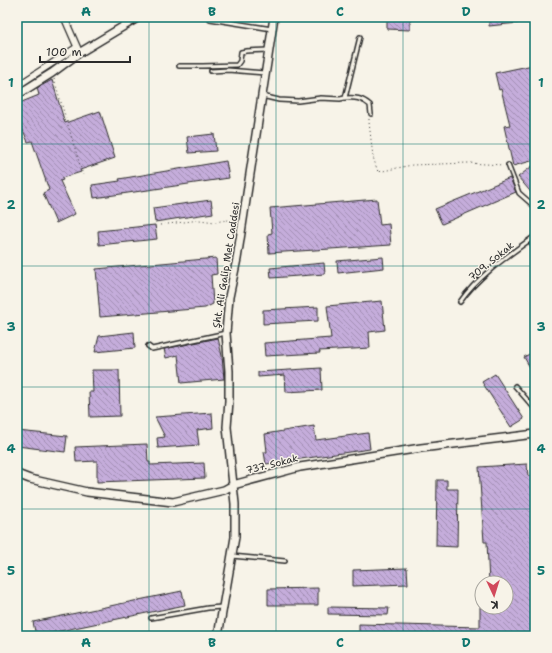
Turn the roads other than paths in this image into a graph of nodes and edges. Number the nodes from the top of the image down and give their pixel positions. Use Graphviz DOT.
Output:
graph roads {
  1 [pos="64,17"];
  2 [pos="139,17"];
  3 [pos="274,17"];
  4 [pos="210,19"];
  5 [pos="272,29"];
  6 [pos="360,37"];
  7 [pos="78,50"];
  8 [pos="269,50"];
  9 [pos="179,66"];
  10 [pos="211,71"];
  11 [pos="265,73"];
  12 [pos="17,86"];
  13 [pos="17,95"];
  14 [pos="262,96"];
  15 [pos="345,98"];
  16 [pos="371,114"];
  17 [pos="508,165"];
  18 [pos="535,207"];
  19 [pos="535,236"];
  20 [pos="460,302"];
  21 [pos="226,333"];
  22 [pos="148,346"];
  23 [pos="515,386"];
  24 [pos="535,409"];
  25 [pos="535,434"];
  26 [pos="17,474"];
  27 [pos="233,484"];
  28 [pos="232,556"];
  29 [pos="285,561"];
  30 [pos="224,607"];
  31 [pos="151,618"];
  32 [pos="218,636"];
  1 -- 7 [label="street"];
  2 -- 7 [label="street"];
  3 -- 5 [label="street, Şht. Ali Galip Met Caddesi"];
  4 -- 5 [label="lane"];
  5 -- 8 [label="street, Şht. Ali Galip Met Caddesi"];
  6 -- 15 [label="lane"];
  7 -- 12 [label="street"];
  7 -- 13 [label="street"];
  8 -- 9 [label="lane"];
  8 -- 11 [label="street, Şht. Ali Galip Met Caddesi"];
  10 -- 11 [label="lane"];
  11 -- 14 [label="street, Şht. Ali Galip Met Caddesi"];
  14 -- 15 [label="lane"];
  14 -- 21 [label="street, Şht. Ali Galip Met Caddesi"];
  15 -- 16 [label="lane"];
  17 -- 18 [label="lane"];
  19 -- 20 [label="lane, 709. Sokak"];
  21 -- 22 [label="lane"];
  21 -- 27 [label="street, Şht. Ali Galip Met Caddesi"];
  23 -- 24 [label="lane"];
  25 -- 27 [label="street, 737. Sokak"];
  26 -- 27 [label="street, 737. Sokak"];
  27 -- 28 [label="street, Şht. Ali Galip Met Caddesi"];
  28 -- 29 [label="lane"];
  28 -- 30 [label="street, Şht. Ali Galip Met Caddesi"];
  30 -- 31 [label="lane"];
  30 -- 32 [label="street, Şht. Ali Galip Met Caddesi"];
}
